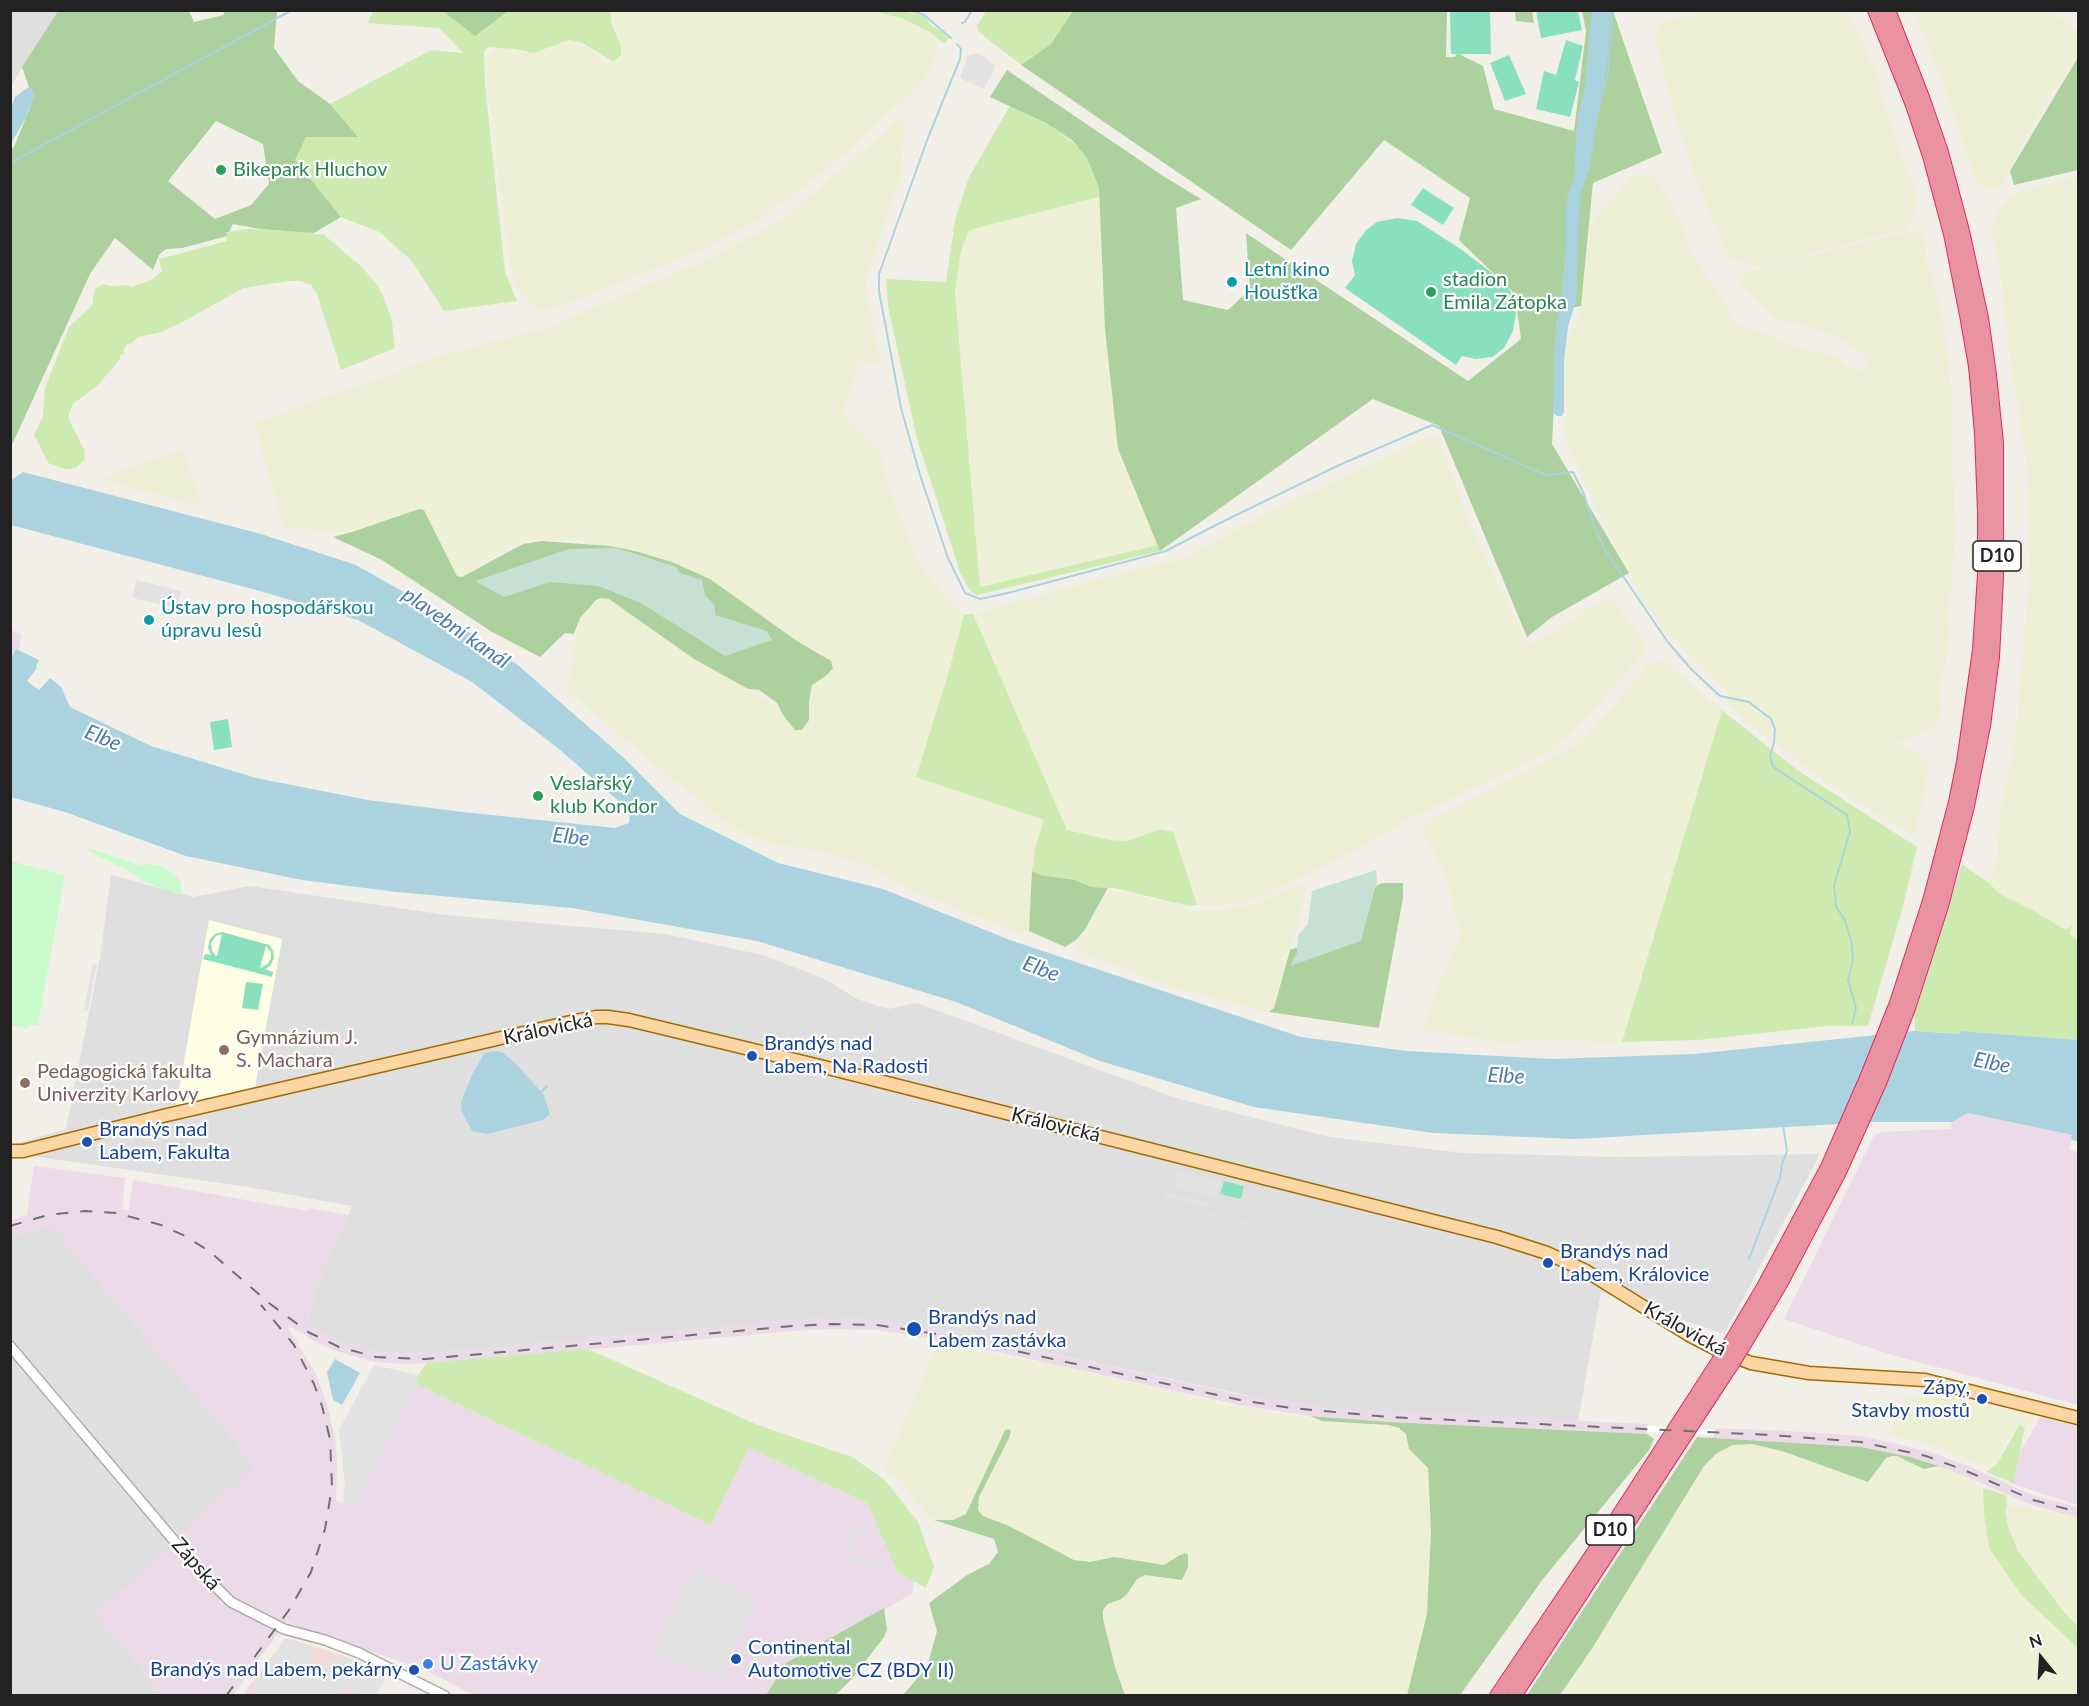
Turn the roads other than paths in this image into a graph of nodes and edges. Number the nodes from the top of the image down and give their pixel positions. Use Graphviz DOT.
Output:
graph roads {
  1 [pos="1875,10"];
  2 [pos="1888,10"];
  3 [pos="1957,233"];
  4 [pos="10,1151"];
  5 [pos="10,1346"];
  6 [pos="1725,1363"];
  7 [pos="2079,1418"];
  8 [pos="446,1695"];
  9 [pos="1497,1695"];
  10 [pos="1514,1695"];
  1 -- 3 [label="highway, D10"];
  2 -- 3 [label="highway, D10"];
  3 -- 6 [label="highway, D10, bridge"];
  4 -- 7 [label="main road, Královická"];
  5 -- 8 [label="street, Zápská"];
  6 -- 9 [label="highway, D10"];
  6 -- 10 [label="highway, D10"];
}
